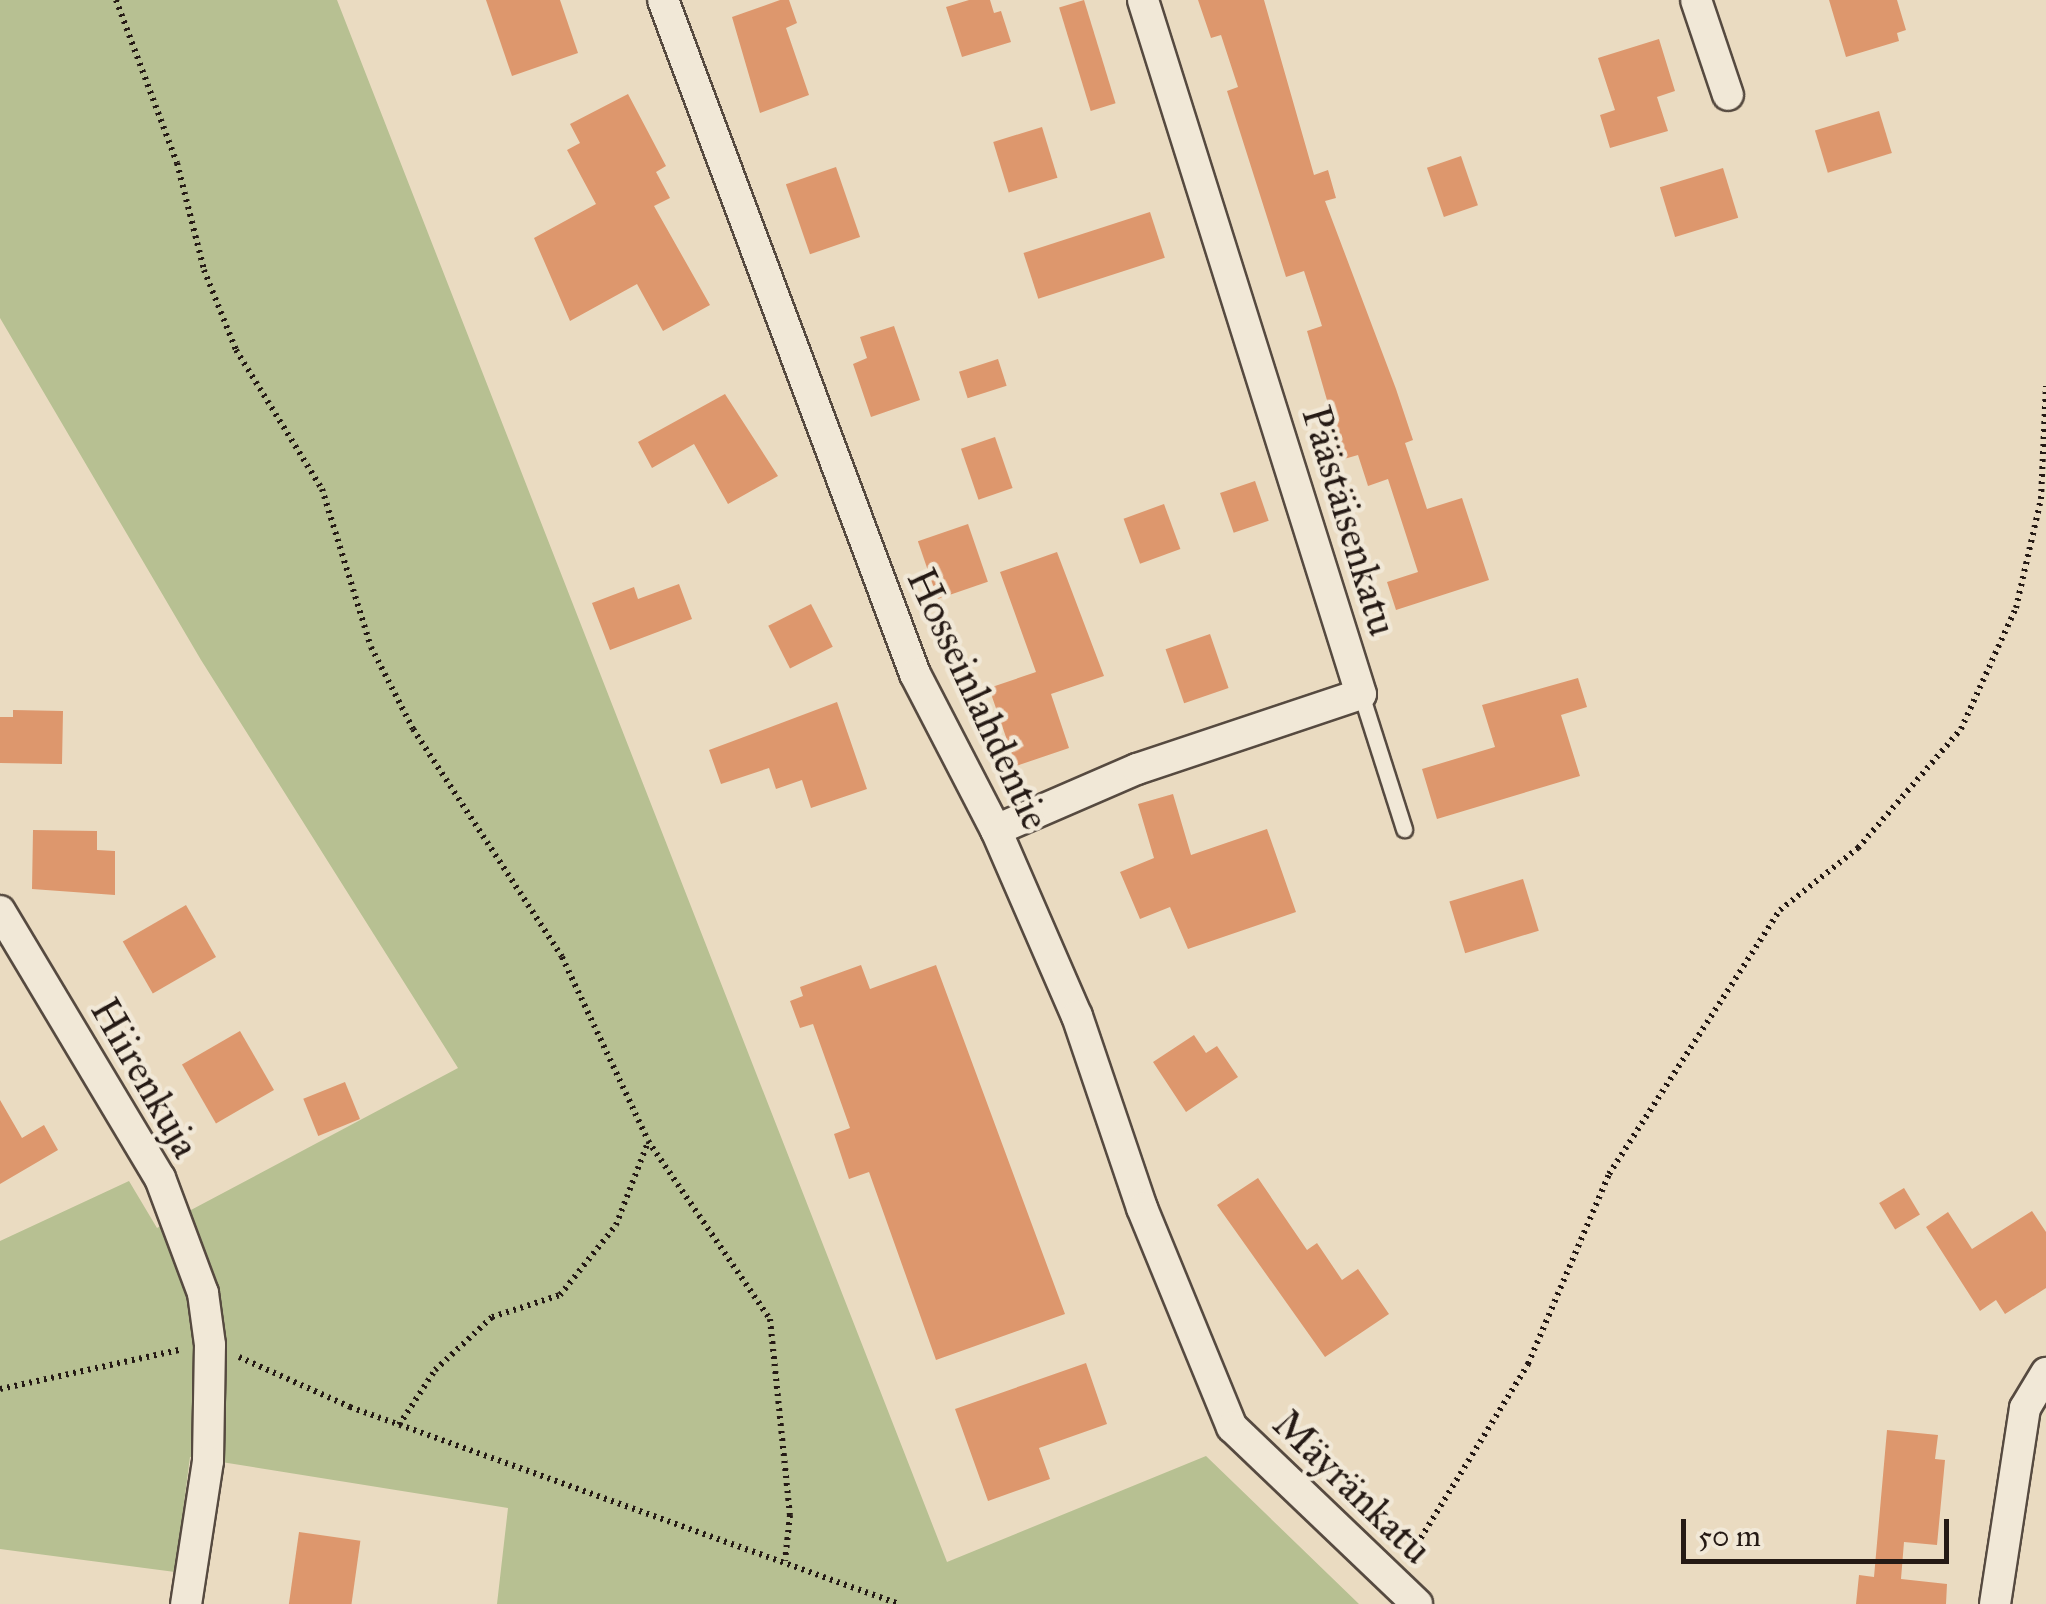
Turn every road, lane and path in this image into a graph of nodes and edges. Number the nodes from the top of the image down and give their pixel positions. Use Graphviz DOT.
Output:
graph roads {
  1 [pos="116,0"];
  2 [pos="663,0"];
  3 [pos="1143,0"];
  4 [pos="1696,0"];
  5 [pos="1728,95"];
  6 [pos="2046,386"];
  7 [pos="1361,694"];
  8 [pos="1404,829"];
  9 [pos="996,830"];
  10 [pos="0,911"];
  11 [pos="648,1142"];
  12 [pos="210,1345"];
  13 [pos="2046,1372"];
  14 [pos="0,1388"];
  15 [pos="2036,1412"];
  16 [pos="399,1425"];
  17 [pos="1232,1427"];
  18 [pos="785,1562"];
  19 [pos="1392,1586"];
  20 [pos="186,1604"];
  21 [pos="899,1604"];
  22 [pos="1417,1604"];
  23 [pos="1995,1604"];
  1 -- 11 [label="path"];
  2 -- 9 [label="street, Hosseinlahdentie"];
  3 -- 7 [label="street, Päästäisenkatu"];
  4 -- 5 [label="street"];
  6 -- 19 [label="path"];
  7 -- 8 [label="lane"];
  7 -- 9 [label="street, Päästäisenkatu"];
  9 -- 17 [label="street, Hosseinlahdentie"];
  10 -- 12 [label="street, Hiirenkuja"];
  11 -- 16 [label="path"];
  11 -- 18 [label="path"];
  12 -- 14 [label="path"];
  12 -- 16 [label="path"];
  12 -- 20 [label="street, Hiirenkuja"];
  13 -- 15 [label="street"];
  15 -- 23 [label="street"];
  16 -- 18 [label="path"];
  17 -- 19 [label="street, Mäyränkatu"];
  18 -- 21 [label="path"];
  19 -- 22 [label="street, Mäyränkatu"];
}
